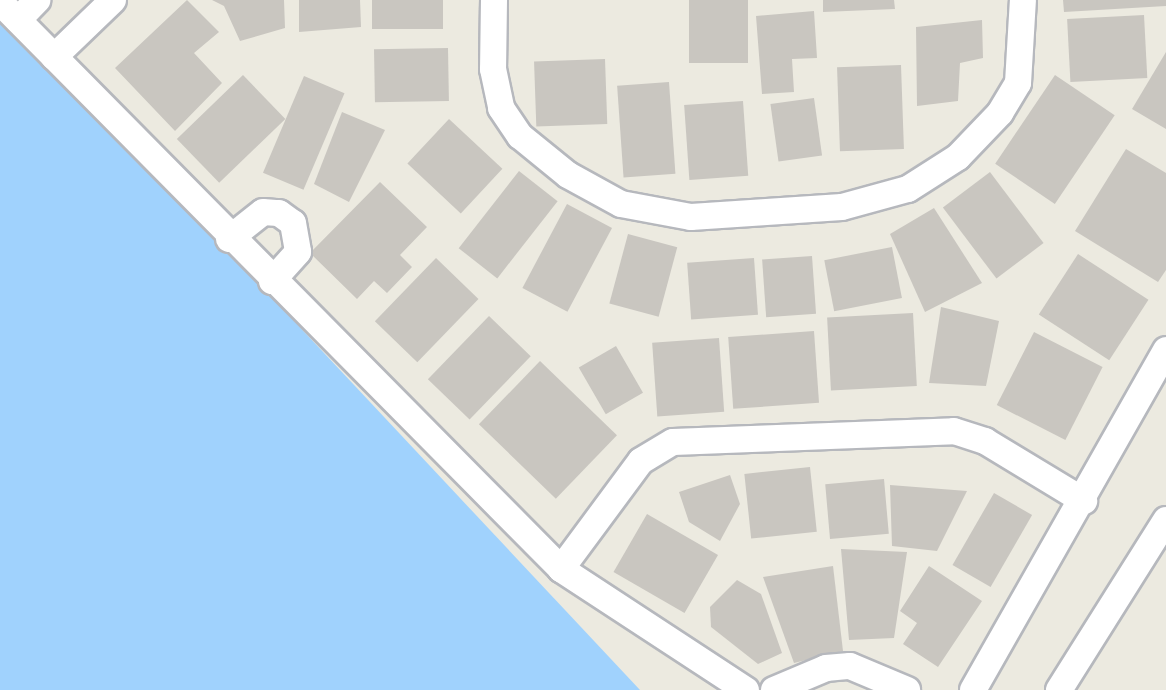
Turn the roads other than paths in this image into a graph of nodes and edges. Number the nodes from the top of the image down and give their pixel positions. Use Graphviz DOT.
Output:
graph roads {
  1 [pos="37,0"];
  2 [pos="113,0"];
  3 [pos="494,0"];
  4 [pos="1023,0"];
  5 [pos="9,11"];
  6 [pos="54,57"];
  7 [pos="229,239"];
  8 [pos="272,281"];
  9 [pos="1166,350"];
  10 [pos="1084,501"];
  11 [pos="1166,520"];
  12 [pos="561,569"];
  13 [pos="746,690"];
  14 [pos="774,690"];
  15 [pos="907,690"];
  16 [pos="973,690"];
  17 [pos="1059,690"];
  1 -- 5 [label="street"];
  2 -- 6 [label="street"];
  3 -- 4 [label="street"];
  5 -- 6 [label="street"];
  6 -- 7 [label="street"];
  7 -- 8 [label="street"];
  7 -- 8 [label="street"];
  8 -- 12 [label="street"];
  9 -- 10 [label="street"];
  10 -- 12 [label="street"];
  10 -- 16 [label="street"];
  11 -- 17 [label="street"];
  12 -- 13 [label="street"];
  14 -- 15 [label="street"];
}
